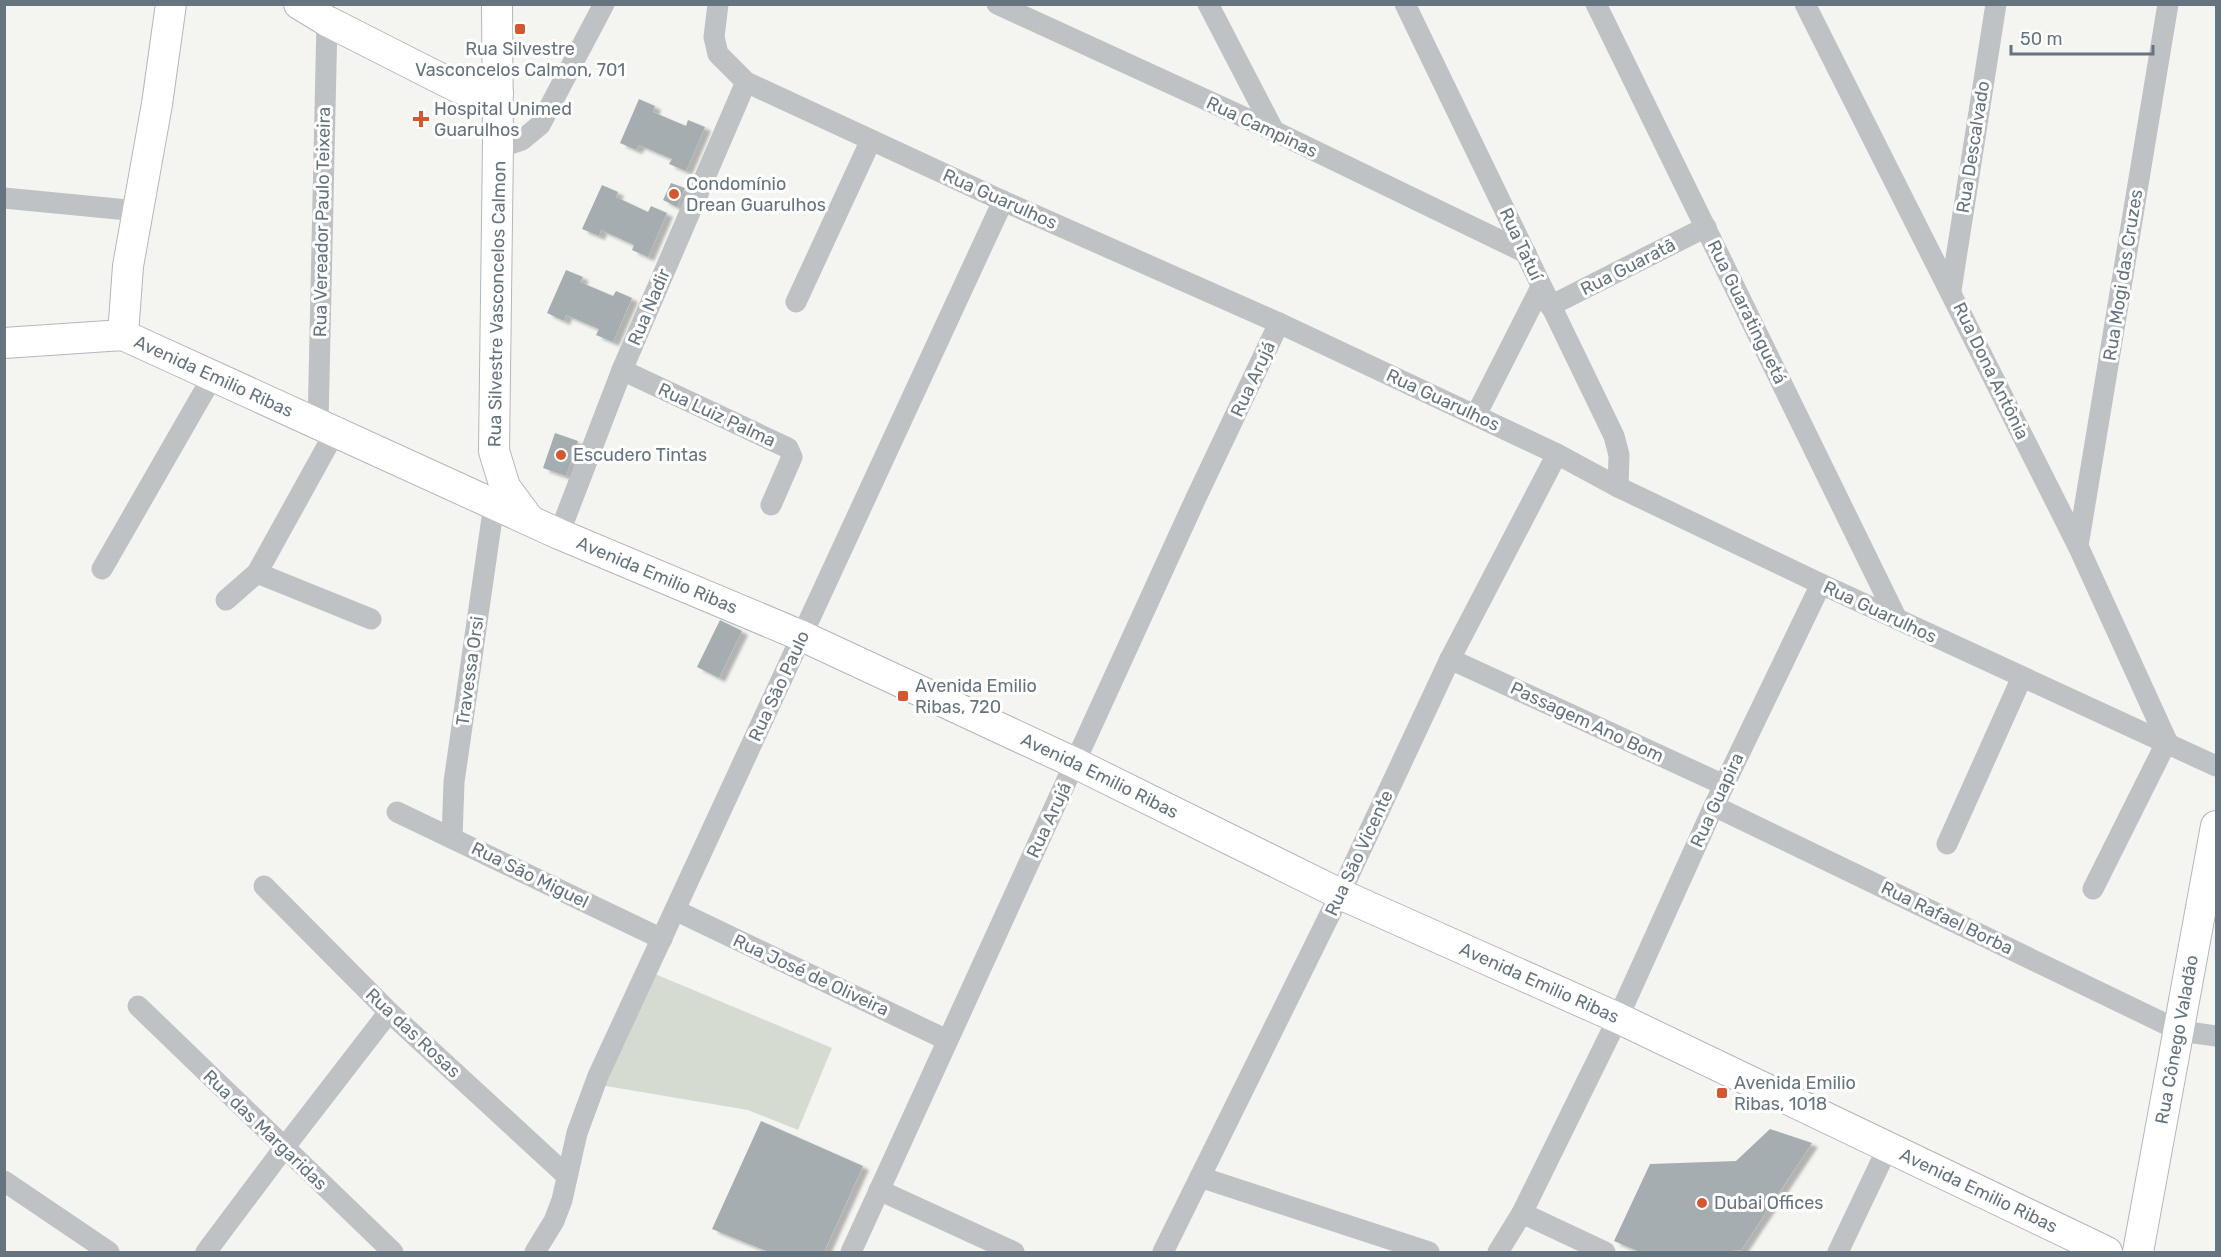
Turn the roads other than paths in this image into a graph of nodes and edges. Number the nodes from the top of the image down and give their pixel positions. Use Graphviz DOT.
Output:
graph roads {
  1 [pos="299,4"];
  2 [pos="497,4"];
  3 [pos="604,4"];
  4 [pos="718,4"];
  5 [pos="997,4"];
  6 [pos="1208,4"];
  7 [pos="1405,4"];
  8 [pos="1596,4"];
  9 [pos="1805,4"];
  10 [pos="1996,4"];
  11 [pos="2168,4"];
  12 [pos="171,5"];
  13 [pos="327,21"];
  14 [pos="746,82"];
  15 [pos="498,93"];
  16 [pos="1274,131"];
  17 [pos="871,140"];
  18 [pos="498,144"];
  19 [pos="4,198"];
  20 [pos="1003,201"];
  21 [pos="138,211"];
  22 [pos="1706,227"];
  23 [pos="1526,253"];
  24 [pos="1541,287"];
  25 [pos="1951,290"];
  26 [pos="796,302"];
  27 [pos="1550,306"];
  28 [pos="1279,323"];
  29 [pos="123,335"];
  30 [pos="4,343"];
  31 [pos="622,370"];
  32 [pos="214,374"];
  33 [pos="1476,415"];
  34 [pos="327,428"];
  35 [pos="494,451"];
  36 [pos="1557,454"];
  37 [pos="432,476"];
  38 [pos="1618,487"];
  39 [pos="494,504"];
  40 [pos="771,505"];
  41 [pos="530,520"];
  42 [pos="559,534"];
  43 [pos="2078,546"];
  44 [pos="102,569"];
  45 [pos="257,573"];
  46 [pos="1821,584"];
  47 [pos="226,600"];
  48 [pos="372,619"];
  49 [pos="1897,619"];
  50 [pos="802,636"];
  51 [pos="1450,659"];
  52 [pos="2022,677"];
  53 [pos="2167,741"];
  54 [pos="1075,763"];
  55 [pos="2217,766"];
  56 [pos="1724,785"];
  57 [pos="1714,806"];
  58 [pos="397,812"];
  59 [pos="2217,826"];
  60 [pos="452,838"];
  61 [pos="1947,844"];
  62 [pos="264,886"];
  63 [pos="2093,889"];
  64 [pos="1340,894"];
  65 [pos="675,910"];
  66 [pos="2208,927"];
  67 [pos="662,939"];
  68 [pos="138,1006"];
  69 [pos="389,1012"];
  70 [pos="1618,1018"];
  71 [pos="2180,1031"];
  72 [pos="2217,1036"];
  73 [pos="947,1040"];
  74 [pos="1888,1147"];
  75 [pos="284,1148"];
  76 [pos="567,1176"];
  77 [pos="1200,1177"];
  78 [pos="4,1181"];
  79 [pos="879,1190"];
  80 [pos="1522,1213"];
  81 [pos="109,1252"];
  82 [pos="206,1252"];
  83 [pos="393,1252"];
  84 [pos="535,1252"];
  85 [pos="851,1252"];
  86 [pos="1014,1252"];
  87 [pos="1163,1252"];
  88 [pos="1429,1252"];
  89 [pos="1498,1252"];
  90 [pos="1605,1252"];
  91 [pos="1838,1252"];
  92 [pos="2108,1252"];
  93 [pos="2138,1252"];
  1 -- 13 [label="main road"];
  2 -- 15 [label="main road, Rua Silvestre Vasconcelos Calmon"];
  3 -- 18 [label="street"];
  4 -- 14 [label="street, Rua Guarulhos"];
  5 -- 16 [label="street, Rua Campinas"];
  6 -- 16 [label="street"];
  7 -- 23 [label="street, Rua Tatuí"];
  8 -- 22 [label="street, Rua Guaratinguetá"];
  9 -- 25 [label="street, Rua Dona Antônia"];
  10 -- 25 [label="street, Rua Descalvado"];
  11 -- 43 [label="street, Rua Mogi das Cruzes"];
  12 -- 21 [label="main road, Avenida Emilio Ribas"];
  13 -- 15 [label="main road"];
  13 -- 34 [label="street, Rua Vereador Paulo Teixeira"];
  14 -- 17 [label="street, Rua Guarulhos"];
  14 -- 31 [label="street, Rua Nadir"];
  15 -- 18 [label="main road, Rua Silvestre Vasconcelos Calmon"];
  16 -- 23 [label="street, Rua Campinas"];
  17 -- 20 [label="street, Rua Guarulhos"];
  17 -- 26 [label="street"];
  18 -- 35 [label="main road, Rua Silvestre Vasconcelos Calmon"];
  19 -- 21 [label="street"];
  20 -- 28 [label="street, Rua Guarulhos"];
  20 -- 50 [label="street, Rua São Paulo"];
  21 -- 29 [label="main road, Avenida Emilio Ribas"];
  22 -- 27 [label="street, Rua Guaratã"];
  22 -- 49 [label="street, Rua Guaratinguetá"];
  23 -- 24 [label="street, Rua Tatuí"];
  24 -- 27 [label="street, Rua Tatuí"];
  24 -- 33 [label="street"];
  25 -- 43 [label="street, Rua Dona Antônia"];
  27 -- 38 [label="street, Rua Tatuí"];
  28 -- 33 [label="street, Rua Guarulhos"];
  28 -- 54 [label="street, Rua Arujá"];
  29 -- 30 [label="main road"];
  29 -- 32 [label="main road, Avenida Emilio Ribas"];
  31 -- 40 [label="street, Rua Luiz Palma"];
  31 -- 42 [label="street, Rua Nadir"];
  32 -- 34 [label="main road, Avenida Emilio Ribas"];
  32 -- 44 [label="street"];
  33 -- 36 [label="street, Rua Guarulhos"];
  34 -- 37 [label="main road, Avenida Emilio Ribas"];
  34 -- 45 [label="street"];
  35 -- 37 [label="main road"];
  35 -- 41 [label="main road, Rua Silvestre Vasconcelos Calmon"];
  36 -- 38 [label="street, Rua Guarulhos"];
  36 -- 51 [label="street, Rua São Vicente"];
  37 -- 39 [label="main road, Avenida Emilio Ribas"];
  38 -- 46 [label="street, Rua Guarulhos"];
  39 -- 41 [label="main road, Avenida Emilio Ribas"];
  39 -- 60 [label="street, Travessa Orsi"];
  41 -- 42 [label="main road, Avenida Emilio Ribas"];
  42 -- 50 [label="main road, Avenida Emilio Ribas"];
  43 -- 53 [label="street, Rua Dona Antônia"];
  45 -- 47 [label="street"];
  45 -- 48 [label="street"];
  46 -- 49 [label="street, Rua Guarulhos"];
  46 -- 56 [label="street, Rua Guapira"];
  49 -- 52 [label="street, Rua Guarulhos"];
  50 -- 54 [label="main road, Avenida Emilio Ribas"];
  50 -- 65 [label="street, Rua São Paulo"];
  51 -- 56 [label="street, Passagem Ano Bom"];
  51 -- 64 [label="street, Rua São Vicente"];
  52 -- 53 [label="street, Rua Guarulhos"];
  52 -- 61 [label="street"];
  53 -- 55 [label="street, Rua Guarulhos"];
  53 -- 63 [label="street"];
  54 -- 64 [label="main road, Avenida Emilio Ribas"];
  54 -- 73 [label="street, Rua Arujá"];
  56 -- 57 [label="street, Rua Guapira"];
  57 -- 70 [label="street, Rua Guapira"];
  57 -- 71 [label="street, Rua Rafael Borba"];
  58 -- 60 [label="street, Rua São Miguel"];
  59 -- 66 [label="main road, Rua Cônego Valadão"];
  60 -- 67 [label="street, Rua São Miguel"];
  62 -- 69 [label="street, Rua das Rosas"];
  64 -- 70 [label="main road, Avenida Emilio Ribas"];
  64 -- 77 [label="street, Rua São Vicente"];
  65 -- 67 [label="street, Rua São Paulo"];
  65 -- 73 [label="street, Rua José de Oliveira"];
  66 -- 71 [label="main road, Rua Cônego Valadão"];
  67 -- 76 [label="street, Rua São Paulo"];
  68 -- 75 [label="street, Rua das Margaridas"];
  69 -- 75 [label="street"];
  69 -- 76 [label="street, Rua das Rosas"];
  70 -- 74 [label="main road, Avenida Emilio Ribas"];
  70 -- 80 [label="street, Rua Guapira"];
  71 -- 72 [label="street, Rua Rafael Borba"];
  71 -- 93 [label="main road, Rua Cônego Valadão"];
  73 -- 79 [label="street, Rua Arujá"];
  74 -- 91 [label="street"];
  74 -- 92 [label="main road, Avenida Emilio Ribas"];
  75 -- 82 [label="street"];
  75 -- 83 [label="street, Rua das Margaridas"];
  76 -- 84 [label="street, Rua São Paulo"];
  77 -- 87 [label="street, Rua São Vicente"];
  77 -- 88 [label="street"];
  78 -- 81 [label="street"];
  79 -- 85 [label="street, Rua Arujá"];
  79 -- 86 [label="street"];
  80 -- 89 [label="street, Rua Guapira"];
  80 -- 90 [label="street"];
}
